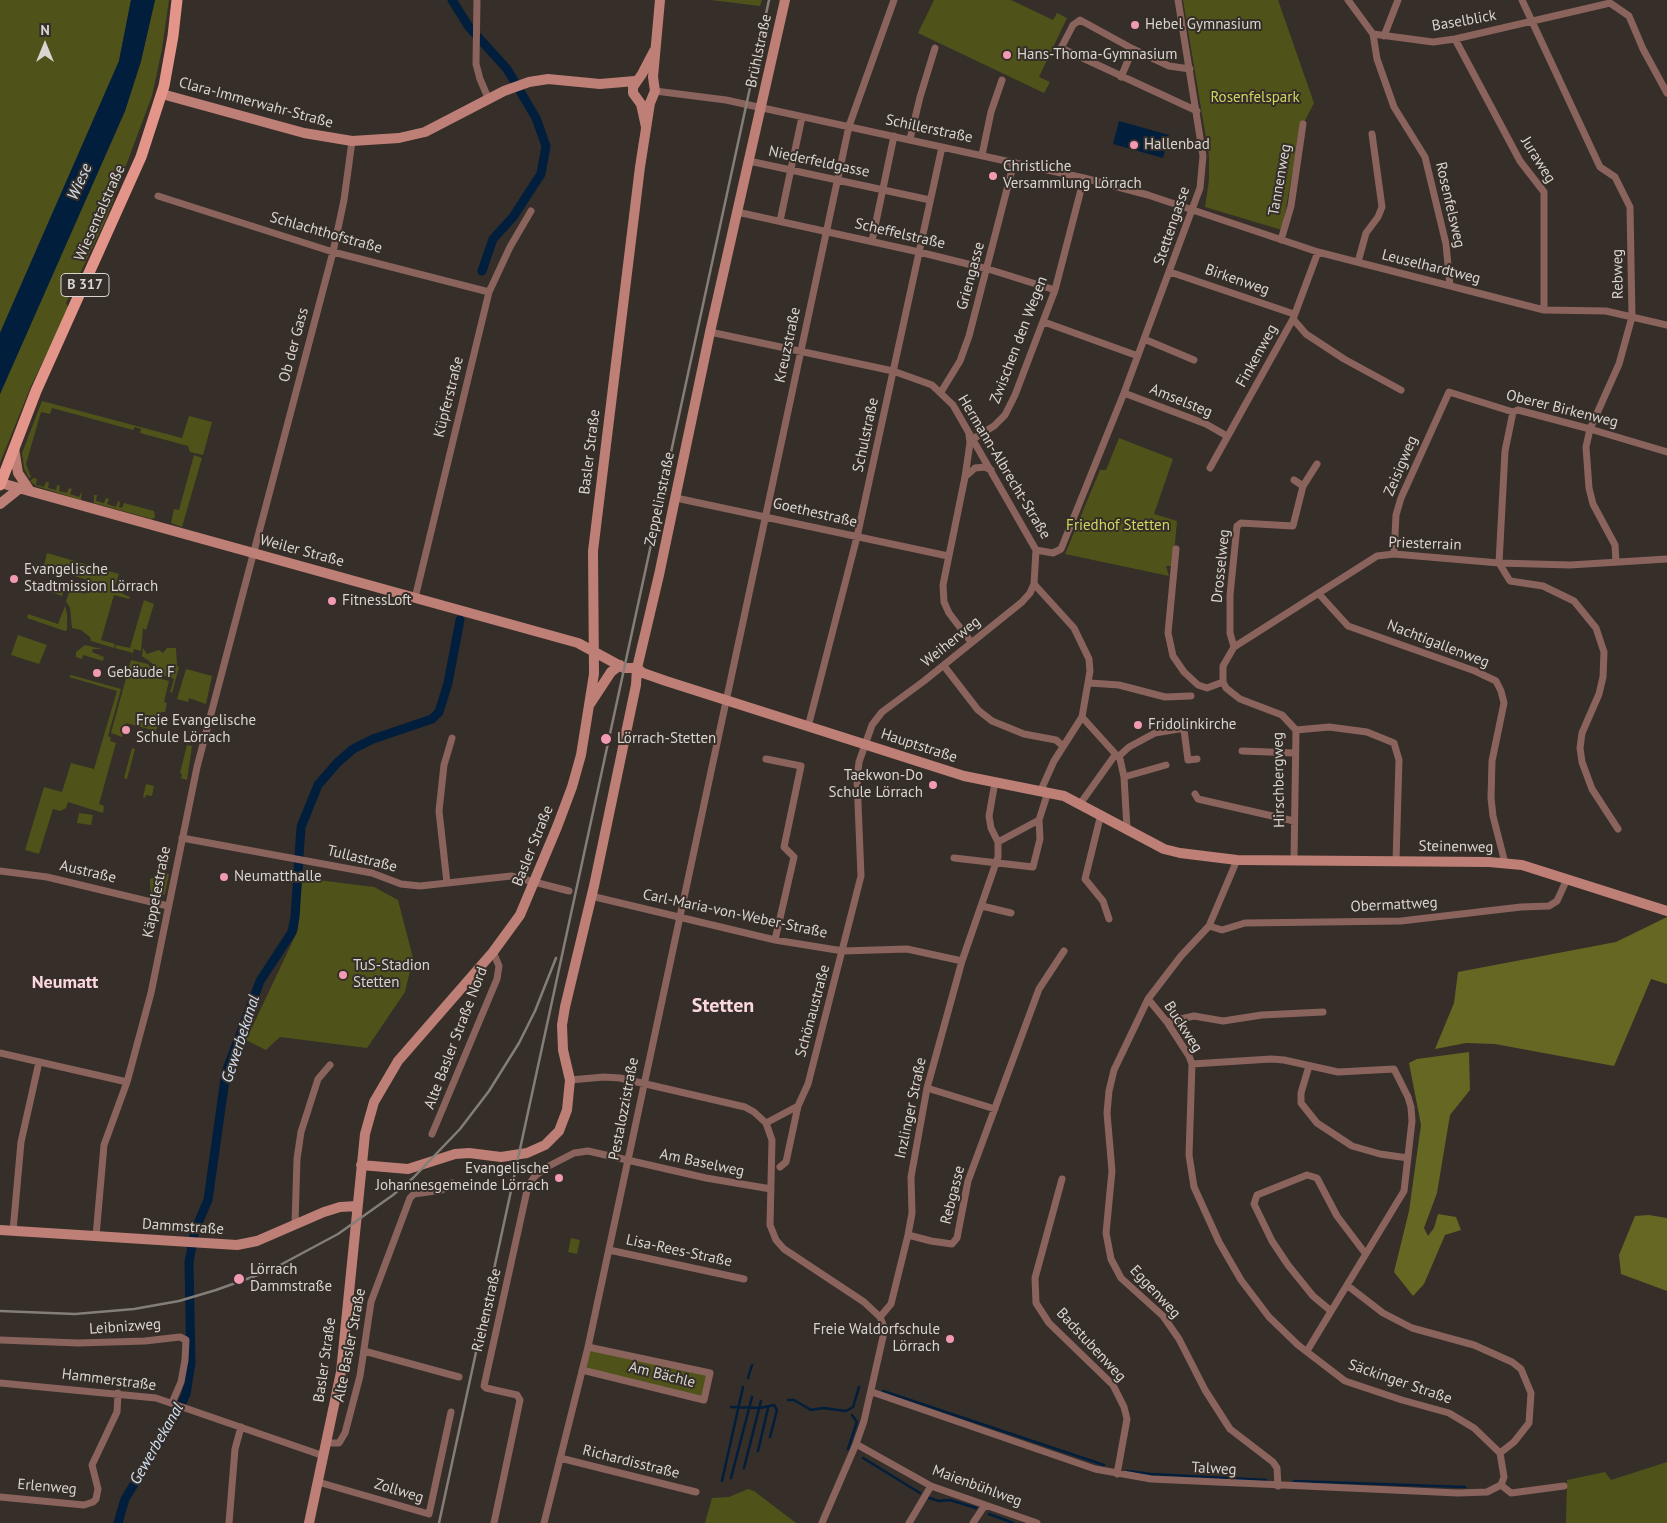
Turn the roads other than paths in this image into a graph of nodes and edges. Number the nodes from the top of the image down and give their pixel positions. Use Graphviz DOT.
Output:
graph roads {
  1 [pos="177,0"];
  2 [pos="477,0"];
  3 [pos="660,0"];
  4 [pos="785,0"];
  5 [pos="894,0"];
  6 [pos="1178,0"];
  7 [pos="1348,0"];
  8 [pos="1398,0"];
  9 [pos="1522,0"];
  10 [pos="1531,21"];
  11 [pos="1372,34"];
  12 [pos="1384,36"];
  13 [pos="1455,39"];
  14 [pos="935,48"];
  15 [pos="1133,49"];
  16 [pos="654,50"];
  17 [pos="1190,69"];
  18 [pos="1121,76"];
  19 [pos="637,80"];
  20 [pos="1002,80"];
  21 [pos="600,84"];
  22 [pos="654,90"];
  23 [pos="1667,93"];
  24 [pos="162,94"];
  25 [pos="635,96"];
  26 [pos="489,100"];
  27 [pos="762,107"];
  28 [pos="1198,111"];
  29 [pos="802,117"];
  30 [pos="1303,124"];
  31 [pos="849,126"];
  32 [pos="646,128"];
  33 [pos="1372,134"];
  34 [pos="894,136"];
  35 [pos="910,139"];
  36 [pos="352,141"];
  37 [pos="942,147"];
  38 [pos="982,155"];
  39 [pos="749,161"];
  40 [pos="1014,162"];
  41 [pos="792,170"];
  42 [pos="1084,178"];
  43 [pos="838,180"];
  44 [pos="883,190"];
  45 [pos="158,196"];
  46 [pos="930,200"];
  47 [pos="532,211"];
  48 [pos="1192,211"];
  49 [pos="737,212"];
  50 [pos="780,221"];
  51 [pos="826,232"];
  52 [pos="1281,240"];
  53 [pos="872,241"];
  54 [pos="333,252"];
  55 [pos="919,252"];
  56 [pos="1318,252"];
  57 [pos="1358,262"];
  58 [pos="988,268"];
  59 [pos="1170,272"];
  60 [pos="1450,286"];
  61 [pos="1055,290"];
  62 [pos="488,292"];
  63 [pos="1544,310"];
  64 [pos="1294,316"];
  65 [pos="1632,317"];
  66 [pos="1044,322"];
  67 [pos="1667,325"];
  68 [pos="710,332"];
  69 [pos="1144,339"];
  70 [pos="801,352"];
  71 [pos="1138,356"];
  72 [pos="1194,360"];
  73 [pos="893,371"];
  74 [pos="1401,390"];
  75 [pos="941,392"];
  76 [pos="1449,392"];
  77 [pos="1124,393"];
  78 [pos="1513,412"];
  79 [pos="1590,429"];
  80 [pos="968,430"];
  81 [pos="1227,436"];
  82 [pos="973,438"];
  83 [pos="14,448"];
  84 [pos="1667,452"];
  85 [pos="1317,464"];
  86 [pos="1210,468"];
  87 [pos="992,470"];
  88 [pos="965,478"];
  89 [pos="1294,480"];
  90 [pos="0,484"];
  91 [pos="1303,486"];
  92 [pos="25,490"];
  93 [pos="676,498"];
  94 [pos="0,504"];
  95 [pos="764,516"];
  96 [pos="858,537"];
  97 [pos="1176,549"];
  98 [pos="1036,550"];
  99 [pos="1045,553"];
  100 [pos="254,554"];
  101 [pos="1394,554"];
  102 [pos="948,556"];
  103 [pos="1667,559"];
  104 [pos="1616,562"];
  105 [pos="1499,563"];
  106 [pos="1034,584"];
  107 [pos="1319,594"];
  108 [pos="415,598"];
  109 [pos="971,642"];
  110 [pos="1234,647"];
  111 [pos="594,650"];
  112 [pos="620,665"];
  113 [pos="944,666"];
  114 [pos="637,668"];
  115 [pos="1223,682"];
  116 [pos="1090,683"];
  117 [pos="1191,696"];
  118 [pos="726,700"];
  119 [pos="590,704"];
  120 [pos="1082,717"];
  121 [pos="1196,726"];
  122 [pos="808,727"];
  123 [pos="1184,730"];
  124 [pos="1296,730"];
  125 [pos="452,738"];
  126 [pos="865,745"];
  127 [pos="1063,746"];
  128 [pos="1242,751"];
  129 [pos="1295,753"];
  130 [pos="1117,756"];
  131 [pos="766,758"];
  132 [pos="1197,760"];
  133 [pos="1166,765"];
  134 [pos="1124,777"];
  135 [pos="995,782"];
  136 [pos="1044,791"];
  137 [pos="1195,794"];
  138 [pos="1080,804"];
  139 [pos="1101,814"];
  140 [pos="1039,820"];
  141 [pos="1294,821"];
  142 [pos="1127,828"];
  143 [pos="1618,829"];
  144 [pos="182,838"];
  145 [pos="998,842"];
  146 [pos="954,858"];
  147 [pos="1294,859"];
  148 [pos="1237,860"];
  149 [pos="1396,861"];
  150 [pos="996,863"];
  151 [pos="1506,863"];
  152 [pos="0,871"];
  153 [pos="1567,879"];
  154 [pos="535,882"];
  155 [pos="446,883"];
  156 [pos="569,891"];
  157 [pos="591,896"];
  158 [pos="168,906"];
  159 [pos="982,906"];
  160 [pos="1667,911"];
  161 [pos="1011,913"];
  162 [pos="680,916"];
  163 [pos="1108,919"];
  164 [pos="1209,926"];
  165 [pos="775,940"];
  166 [pos="843,951"];
  167 [pos="1064,951"];
  168 [pos="492,952"];
  169 [pos="962,961"];
  170 [pos="1148,999"];
  171 [pos="1323,1012"];
  172 [pos="1167,1022"];
  173 [pos="0,1053"];
  174 [pos="39,1062"];
  175 [pos="1192,1064"];
  176 [pos="330,1066"];
  177 [pos="1309,1066"];
  178 [pos="570,1080"];
  179 [pos="127,1082"];
  180 [pos="642,1083"];
  181 [pos="927,1088"];
  182 [pos="798,1106"];
  183 [pos="995,1109"];
  184 [pos="766,1123"];
  185 [pos="432,1134"];
  186 [pos="1408,1158"];
  187 [pos="627,1160"];
  188 [pos="361,1165"];
  189 [pos="780,1167"];
  190 [pos="1062,1179"];
  191 [pos="452,1183"];
  192 [pos="771,1189"];
  193 [pos="357,1206"];
  194 [pos="295,1224"];
  195 [pos="0,1230"];
  196 [pos="13,1232"];
  197 [pos="908,1235"];
  198 [pos="96,1236"];
  199 [pos="609,1250"];
  200 [pos="1365,1253"];
  201 [pos="744,1279"];
  202 [pos="1348,1286"];
  203 [pos="1331,1311"];
  204 [pos="880,1317"];
  205 [pos="0,1340"];
  206 [pos="588,1347"];
  207 [pos="364,1351"];
  208 [pos="1307,1351"];
  209 [pos="582,1370"];
  210 [pos="459,1377"];
  211 [pos="0,1383"];
  212 [pos="872,1392"];
  213 [pos="118,1393"];
  214 [pos="174,1404"];
  215 [pos="451,1412"];
  216 [pos="240,1427"];
  217 [pos="326,1444"];
  218 [pos="856,1444"];
  219 [pos="1500,1453"];
  220 [pos="324,1456"];
  221 [pos="560,1458"];
  222 [pos="1117,1474"];
  223 [pos="318,1482"];
  224 [pos="1501,1485"];
  225 [pos="931,1486"];
  226 [pos="1278,1486"];
  227 [pos="1564,1486"];
  228 [pos="696,1492"];
  229 [pos="0,1497"];
  230 [pos="985,1505"];
  231 [pos="228,1523"];
  232 [pos="309,1523"];
  233 [pos="494,1523"];
  234 [pos="544,1523"];
  235 [pos="822,1523"];
  236 [pos="909,1523"];
  237 [pos="973,1523"];
  238 [pos="1037,1523"];
  1 -- 24 [label="main road, Wiesentalstraße / B 317"];
  2 -- 26 [label="street"];
  3 -- 16 [label="main road, Basler Straße"];
  4 -- 27 [label="main road, Brühlstraße"];
  5 -- 31 [label="street, Kreuzstraße"];
  6 -- 17 [label="street, Stettengasse"];
  7 -- 11 [label="street, Rosenfelsweg"];
  8 -- 12 [label="street"];
  9 -- 10 [label="street, Rebweg"];
  10 -- 13 [label="street, Baselblick"];
  10 -- 23 [label="street, Baselblick"];
  10 -- 65 [label="street, Rebweg"];
  11 -- 12 [label="street, Baselblick"];
  11 -- 60 [label="street, Rosenfelsweg"];
  12 -- 13 [label="street, Baselblick"];
  13 -- 63 [label="street, Juraweg"];
  14 -- 35 [label="street"];
  15 -- 17 [label="street"];
  15 -- 18 [label="street"];
  15 -- 18 [label="street"];
  16 -- 19 [label="main road, Basler Straße"];
  16 -- 22 [label="main road, Basler Straße"];
  17 -- 28 [label="street, Stettengasse"];
  18 -- 28 [label="street"];
  19 -- 21 [label="main road, Clara-Immerwahr-Straße"];
  19 -- 22 [label="main road"];
  19 -- 25 [label="main road, Basler Straße"];
  20 -- 38 [label="street"];
  21 -- 25 [label="main road, Clara-Immerwahr-Straße"];
  21 -- 26 [label="main road, Clara-Immerwahr-Straße"];
  22 -- 25 [label="main road"];
  22 -- 27 [label="street, Schillerstraße"];
  22 -- 32 [label="main road, Basler Straße"];
  24 -- 36 [label="main road, Clara-Immerwahr-Straße"];
  24 -- 83 [label="main road, Wiesentalstraße / B 317"];
  25 -- 32 [label="main road, Basler Straße"];
  26 -- 36 [label="main road, Clara-Immerwahr-Straße"];
  27 -- 29 [label="street, Schillerstraße"];
  27 -- 39 [label="main road, Zeppelinstraße"];
  28 -- 48 [label="street, Stettengasse"];
  29 -- 31 [label="street, Schillerstraße"];
  29 -- 41 [label="street"];
  30 -- 52 [label="street, Tannenweg"];
  31 -- 34 [label="street, Schillerstraße"];
  31 -- 43 [label="street, Kreuzstraße"];
  32 -- 111 [label="main road, Basler Straße"];
  33 -- 57 [label="street"];
  34 -- 35 [label="street, Schillerstraße"];
  34 -- 44 [label="street, Niederfeldgasse"];
  35 -- 37 [label="street, Schillerstraße"];
  36 -- 54 [label="street, Ob der Gass"];
  37 -- 38 [label="street, Schillerstraße"];
  37 -- 46 [label="street, Schulstraße"];
  38 -- 40 [label="street, Schillerstraße"];
  39 -- 41 [label="street, Niederfeldgasse"];
  39 -- 49 [label="main road, Zeppelinstraße"];
  40 -- 42 [label="street, Schillerstraße"];
  40 -- 58 [label="street, Griengasse"];
  41 -- 43 [label="street, Niederfeldgasse"];
  41 -- 50 [label="street"];
  42 -- 48 [label="street, Schillerstraße"];
  42 -- 61 [label="street, Zwischen den Wegen"];
  43 -- 44 [label="street, Niederfeldgasse"];
  43 -- 51 [label="street, Kreuzstraße"];
  44 -- 46 [label="street, Niederfeldgasse"];
  44 -- 53 [label="street, Niederfeldgasse"];
  45 -- 54 [label="street, Schlachthofstraße"];
  46 -- 55 [label="street, Schulstraße"];
  47 -- 62 [label="street, Küpferstraße"];
  48 -- 52 [label="street, Leuselhardtweg"];
  48 -- 59 [label="street, Stettengasse"];
  49 -- 50 [label="street, Scheffelstraße"];
  49 -- 68 [label="main road, Zeppelinstraße"];
  50 -- 51 [label="street, Scheffelstraße"];
  51 -- 53 [label="street, Scheffelstraße"];
  51 -- 70 [label="street, Kreuzstraße"];
  52 -- 56 [label="street, Leuselhardtweg"];
  53 -- 55 [label="street, Scheffelstraße"];
  54 -- 62 [label="street, Schlachthofstraße"];
  54 -- 100 [label="street, Ob der Gass"];
  55 -- 58 [label="street, Scheffelstraße"];
  55 -- 73 [label="street, Schulstraße"];
  56 -- 57 [label="street, Leuselhardtweg"];
  56 -- 64 [label="street, Finkenweg"];
  57 -- 60 [label="street, Leuselhardtweg"];
  58 -- 61 [label="street, Scheffelstraße"];
  58 -- 75 [label="street, Griengasse"];
  59 -- 64 [label="street, Birkenweg"];
  59 -- 69 [label="street, Stettengasse"];
  60 -- 63 [label="street, Leuselhardtweg"];
  61 -- 66 [label="street, Zwischen den Wegen"];
  62 -- 108 [label="street, Küpferstraße"];
  63 -- 65 [label="street, Leuselhardtweg"];
  64 -- 74 [label="street, Birkenweg"];
  64 -- 81 [label="street, Finkenweg"];
  65 -- 67 [label="street, Leuselhardtweg"];
  65 -- 79 [label="street, Rebweg"];
  66 -- 71 [label="street"];
  66 -- 82 [label="street, Zwischen den Wegen"];
  68 -- 70 [label="street, Hermann-Albrecht-Straße"];
  68 -- 93 [label="main road, Zeppelinstraße"];
  69 -- 71 [label="street, Stettengasse"];
  69 -- 72 [label="street"];
  70 -- 73 [label="street, Hermann-Albrecht-Straße"];
  70 -- 95 [label="street, Kreuzstraße"];
  71 -- 77 [label="street, Stettengasse"];
  73 -- 75 [label="street, Hermann-Albrecht-Straße"];
  73 -- 96 [label="street, Schulstraße"];
  75 -- 80 [label="street, Hermann-Albrecht-Straße"];
  76 -- 78 [label="street, Oberer Birkenweg"];
  76 -- 101 [label="street, Zeisigweg"];
  77 -- 81 [label="street, Amselsteg"];
  77 -- 99 [label="street, Stettengasse"];
  78 -- 79 [label="street, Oberer Birkenweg"];
  78 -- 105 [label="street"];
  79 -- 84 [label="street, Oberer Birkenweg"];
  79 -- 104 [label="street, Rebweg"];
  80 -- 82 [label="street, Hermann-Albrecht-Straße"];
  80 -- 88 [label="street"];
  81 -- 86 [label="street, Finkenweg"];
  82 -- 87 [label="street, Hermann-Albrecht-Straße"];
  83 -- 90 [label="main road, Wiesentalstraße / B 317"];
  83 -- 92 [label="main road"];
  85 -- 91 [label="street, Drosselweg"];
  87 -- 88 [label="street"];
  87 -- 98 [label="street, Hermann-Albrecht-Straße"];
  88 -- 102 [label="street"];
  89 -- 91 [label="street"];
  90 -- 92 [label="main road, Weiler Straße"];
  91 -- 110 [label="street, Drosselweg"];
  92 -- 94 [label="main road"];
  92 -- 100 [label="main road, Weiler Straße"];
  93 -- 95 [label="street, Goethestraße"];
  93 -- 114 [label="main road, Zeppelinstraße"];
  95 -- 96 [label="street, Goethestraße"];
  95 -- 118 [label="street, Kreuzstraße"];
  96 -- 102 [label="street, Goethestraße"];
  96 -- 122 [label="street, Schulstraße"];
  97 -- 115 [label="street"];
  98 -- 99 [label="street, Hermann-Albrecht-Straße"];
  98 -- 106 [label="street"];
  100 -- 108 [label="main road, Weiler Straße"];
  100 -- 144 [label="street, Käppelestraße"];
  101 -- 105 [label="street, Priesterrain"];
  101 -- 107 [label="street, Priesterrain"];
  102 -- 109 [label="street"];
  103 -- 104 [label="street, Priesterrain"];
  104 -- 105 [label="street, Priesterrain"];
  105 -- 143 [label="street"];
  106 -- 109 [label="street, Weiherweg"];
  106 -- 116 [label="street"];
  107 -- 110 [label="street, Priesterrain"];
  107 -- 151 [label="street, Nachtigallenweg"];
  108 -- 111 [label="main road, Weiler Straße"];
  109 -- 113 [label="street, Weiherweg"];
  110 -- 115 [label="street"];
  111 -- 112 [label="main road, Hauptstraße"];
  111 -- 119 [label="main road, Basler Straße"];
  112 -- 114 [label="main road, Hauptstraße"];
  112 -- 119 [label="main road"];
  113 -- 126 [label="street, Weiherweg"];
  113 -- 127 [label="street"];
  114 -- 118 [label="main road, Hauptstraße"];
  114 -- 157 [label="main road, Zeppelinstraße"];
  115 -- 124 [label="street, Hirschbergweg"];
  116 -- 117 [label="street"];
  116 -- 120 [label="street"];
  118 -- 122 [label="main road, Hauptstraße"];
  118 -- 162 [label="street, Pestalozzistraße"];
  119 -- 154 [label="main road, Basler Straße"];
  120 -- 127 [label="street"];
  120 -- 130 [label="street"];
  121 -- 123 [label="street"];
  122 -- 126 [label="main road, Hauptstraße"];
  123 -- 130 [label="street"];
  123 -- 132 [label="street"];
  124 -- 129 [label="street, Hirschbergweg"];
  124 -- 149 [label="street"];
  125 -- 155 [label="street"];
  126 -- 135 [label="main road, Hauptstraße"];
  126 -- 166 [label="street, Schönaustraße"];
  127 -- 136 [label="street"];
  128 -- 129 [label="street"];
  129 -- 141 [label="street, Hirschbergweg"];
  130 -- 134 [label="street"];
  130 -- 138 [label="street"];
  131 -- 165 [label="street"];
  133 -- 134 [label="street"];
  134 -- 142 [label="street"];
  135 -- 136 [label="main road, Hauptstraße"];
  135 -- 145 [label="street, Inzlinger Straße"];
  136 -- 138 [label="main road, Hauptstraße"];
  136 -- 140 [label="street"];
  137 -- 141 [label="street"];
  138 -- 139 [label="main road, Hauptstraße"];
  139 -- 142 [label="main road, Hauptstraße"];
  139 -- 163 [label="street"];
  140 -- 145 [label="street"];
  140 -- 150 [label="street"];
  141 -- 147 [label="street, Hirschbergweg"];
  142 -- 148 [label="main road, Hauptstraße"];
  144 -- 155 [label="street, Tullastraße"];
  144 -- 158 [label="street, Käppelestraße"];
  145 -- 150 [label="street, Inzlinger Straße"];
  146 -- 150 [label="street"];
  147 -- 148 [label="main road, Steinenweg"];
  147 -- 149 [label="main road, Steinenweg"];
  148 -- 164 [label="street, Buckweg"];
  149 -- 151 [label="main road, Steinenweg"];
  150 -- 159 [label="street, Inzlinger Straße"];
  151 -- 153 [label="main road, Steinenweg"];
  152 -- 158 [label="street, Austraße"];
  153 -- 160 [label="main road, Steinenweg"];
  153 -- 164 [label="street, Obermattweg"];
  154 -- 155 [label="street, Tullastraße"];
  154 -- 156 [label="street"];
  154 -- 168 [label="main road, Basler Straße"];
  157 -- 162 [label="street, Carl-Maria-von-Weber-Straße"];
  157 -- 178 [label="main road, Zeppelinstraße"];
  158 -- 179 [label="street, Käppelestraße"];
  159 -- 161 [label="street"];
  159 -- 169 [label="street, Inzlinger Straße"];
  162 -- 165 [label="street, Carl-Maria-von-Weber-Straße"];
  162 -- 180 [label="street, Pestalozzistraße"];
  164 -- 170 [label="street, Buckweg"];
  165 -- 166 [label="street, Carl-Maria-von-Weber-Straße"];
  166 -- 169 [label="street, Carl-Maria-von-Weber-Straße"];
  166 -- 182 [label="street, Schönaustraße"];
  167 -- 183 [label="street, Rebgasse"];
  168 -- 185 [label="street, Alte Basler Straße Nord"];
  168 -- 188 [label="main road, Basler Straße"];
  169 -- 181 [label="street, Inzlinger Straße"];
  170 -- 172 [label="street, Buckweg"];
  170 -- 226 [label="street, Eggenweg"];
  171 -- 172 [label="street"];
  172 -- 175 [label="street, Buckweg"];
  173 -- 174 [label="street"];
  174 -- 179 [label="street"];
  174 -- 196 [label="street"];
  175 -- 177 [label="street, Buckweg"];
  175 -- 208 [label="street, Säckinger Straße"];
  176 -- 194 [label="street"];
  177 -- 186 [label="street"];
  177 -- 186 [label="street, Buckweg"];
  178 -- 180 [label="street"];
  178 -- 188 [label="main road, Zeppelinstraße"];
  179 -- 198 [label="street, Käppelestraße"];
  180 -- 184 [label="street"];
  180 -- 187 [label="street, Pestalozzistraße"];
  181 -- 183 [label="street"];
  181 -- 197 [label="street, Inzlinger Straße"];
  182 -- 184 [label="street"];
  182 -- 189 [label="street, Schönaustraße"];
  183 -- 197 [label="street, Rebgasse"];
  184 -- 192 [label="street"];
  186 -- 200 [label="street"];
  187 -- 192 [label="street, Am Baselweg"];
  187 -- 199 [label="street, Pestalozzistraße"];
  187 -- 233 [label="street, Riehenstraße"];
  188 -- 193 [label="main road, Basler Straße"];
  190 -- 222 [label="street, Badstubenweg"];
  191 -- 207 [label="street, Alte Basler Straße"];
  192 -- 204 [label="street"];
  193 -- 194 [label="main road, Dammstraße"];
  193 -- 217 [label="main road, Basler Straße"];
  194 -- 198 [label="main road, Dammstraße"];
  195 -- 196 [label="main road, Dammstraße"];
  196 -- 198 [label="main road, Dammstraße"];
  197 -- 204 [label="street, Inzlinger Straße"];
  199 -- 201 [label="street, Lisa-Rees-Straße"];
  199 -- 206 [label="street, Pestalozzistraße"];
  200 -- 202 [label="street"];
  200 -- 203 [label="street"];
  202 -- 203 [label="street"];
  202 -- 219 [label="street"];
  203 -- 208 [label="street"];
  204 -- 212 [label="street"];
  205 -- 214 [label="street, Leibnizweg"];
  206 -- 209 [label="street, Pestalozzistraße"];
  206 -- 209 [label="street, Am Bächle"];
  207 -- 210 [label="street"];
  207 -- 217 [label="street, Alte Basler Straße"];
  208 -- 219 [label="street, Säckinger Straße"];
  209 -- 221 [label="street, Pestalozzistraße"];
  211 -- 213 [label="street, Hammerstraße"];
  212 -- 218 [label="street"];
  212 -- 222 [label="street, Talweg"];
  213 -- 214 [label="street, Hammerstraße"];
  213 -- 229 [label="street, Erlenweg"];
  214 -- 216 [label="street, Hammerstraße"];
  215 -- 223 [label="street, Zollweg"];
  216 -- 220 [label="street, Hammerstraße"];
  216 -- 231 [label="street"];
  217 -- 220 [label="main road, Basler Straße"];
  218 -- 225 [label="street, Maienbühlweg"];
  218 -- 235 [label="street"];
  219 -- 224 [label="street"];
  220 -- 223 [label="main road, Basler Straße"];
  221 -- 228 [label="street, Richardisstraße"];
  221 -- 234 [label="street, Pestalozzistraße"];
  222 -- 226 [label="street, Talweg"];
  223 -- 232 [label="main road, Basler Straße"];
  224 -- 226 [label="street, Talweg"];
  224 -- 227 [label="street"];
  225 -- 230 [label="street, Maienbühlweg"];
  225 -- 236 [label="street"];
  230 -- 237 [label="street"];
  230 -- 238 [label="street, Maienbühlweg"];
}
